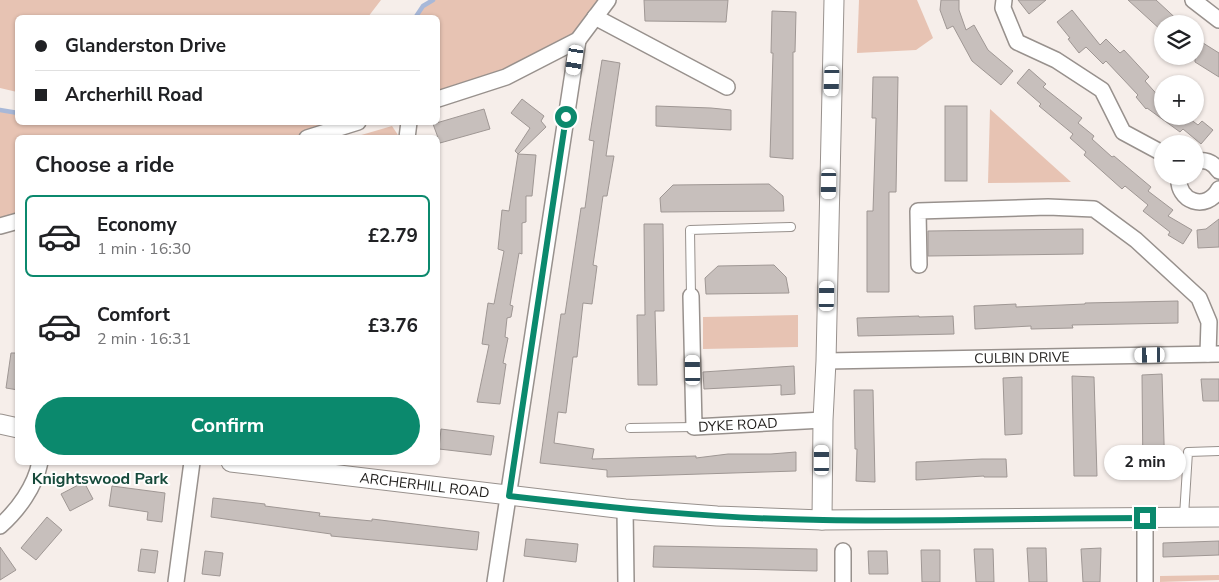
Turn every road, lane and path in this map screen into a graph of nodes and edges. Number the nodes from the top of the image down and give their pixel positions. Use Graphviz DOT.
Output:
graph roads {
  1 [pos="608,0"];
  2 [pos="834,0"];
  3 [pos="1004,0"];
  4 [pos="1193,0"];
  5 [pos="595,17"];
  6 [pos="1219,20"];
  7 [pos="578,40"];
  8 [pos="727,87"];
  9 [pos="440,97"];
  10 [pos="348,125"];
  11 [pos="317,135"];
  12 [pos="1154,149"];
  13 [pos="1204,160"];
  14 [pos="1219,171"];
  15 [pos="1179,185"];
  16 [pos="1219,189"];
  17 [pos="15,222"];
  18 [pos="0,226"];
  19 [pos="791,227"];
  20 [pos="919,265"];
  21 [pos="692,296"];
  22 [pos="1214,354"];
  23 [pos="826,361"];
  24 [pos="823,420"];
  25 [pos="0,424"];
  26 [pos="15,427"];
  27 [pos="694,427"];
  28 [pos="630,428"];
  29 [pos="1219,451"];
  30 [pos="39,465"];
  31 [pos="192,465"];
  32 [pos="255,465"];
  33 [pos="509,496"];
  34 [pos="625,510"];
  35 [pos="1184,517"];
  36 [pos="1219,517"];
  37 [pos="1145,518"];
  38 [pos="822,520"];
  39 [pos="0,526"];
  40 [pos="843,551"];
  41 [pos="176,582"];
  42 [pos="495,582"];
  43 [pos="626,582"];
  44 [pos="844,582"];
  45 [pos="1145,582"];
  1 -- 5 [label="street"];
  2 -- 23 [label="street"];
  3 -- 12 [label="street"];
  4 -- 6 [label="street"];
  5 -- 7 [label="street"];
  5 -- 8 [label="street"];
  7 -- 9 [label="street"];
  7 -- 33 [label="street"];
  10 -- 11 [label="street"];
  13 -- 14 [label="street"];
  15 -- 16 [label="street"];
  17 -- 18 [label="street"];
  19 -- 21 [label="lane"];
  20 -- 22 [label="street"];
  21 -- 27 [label="street, DYKE ROAD"];
  22 -- 23 [label="street, CULBIN DRIVE"];
  23 -- 24 [label="street"];
  24 -- 27 [label="street, DYKE ROAD"];
  24 -- 38 [label="street"];
  25 -- 26 [label="street"];
  27 -- 28 [label="lane"];
  29 -- 35 [label="lane"];
  30 -- 39 [label="street"];
  31 -- 41 [label="street"];
  32 -- 33 [label="street, ARCHERHILL ROAD"];
  33 -- 34 [label="street, ARCHERHILL ROAD"];
  33 -- 42 [label="street"];
  34 -- 38 [label="street, ARCHERHILL ROAD"];
  34 -- 43 [label="street"];
  35 -- 36 [label="street, ARCHERHILL ROAD"];
  35 -- 37 [label="street, ARCHERHILL ROAD"];
  37 -- 38 [label="street, ARCHERHILL ROAD"];
  37 -- 45 [label="street"];
  40 -- 44 [label="street"];
}
